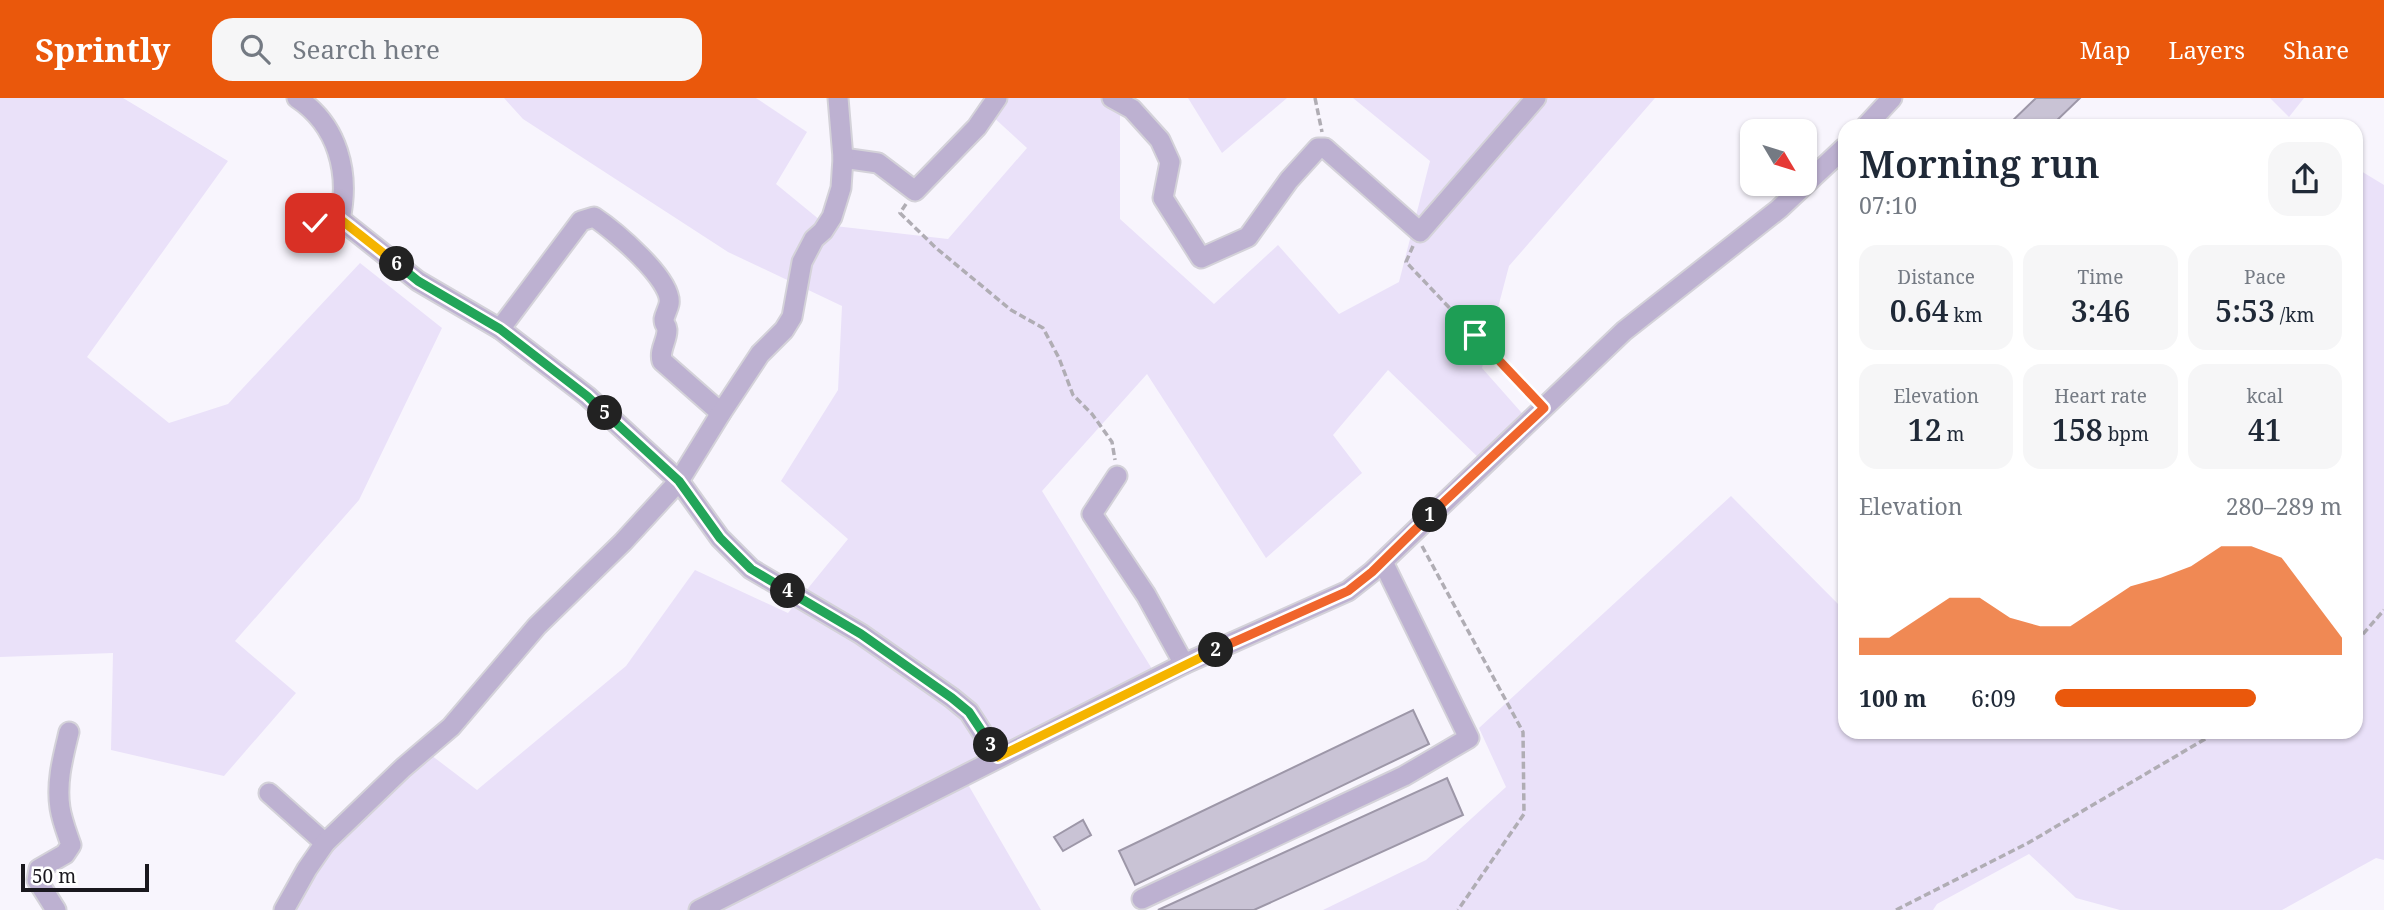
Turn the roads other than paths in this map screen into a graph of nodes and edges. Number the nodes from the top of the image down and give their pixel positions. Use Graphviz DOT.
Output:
graph roads {
  1 [pos="297,98"];
  2 [pos="838,98"];
  3 [pos="997,98"];
  4 [pos="1112,98"];
  5 [pos="1536,98"];
  6 [pos="1892,98"];
  7 [pos="1872,119"];
  8 [pos="1838,154"];
  9 [pos="843,158"];
  10 [pos="340,219"];
  11 [pos="315,223"];
  12 [pos="500,329"];
  13 [pos="721,412"];
  14 [pos="1117,476"];
  15 [pos="679,481"];
  16 [pos="1383,562"];
  17 [pos="1184,664"];
  18 [pos="69,732"];
  19 [pos="998,757"];
  20 [pos="269,793"];
  21 [pos="325,843"];
  22 [pos="1142,899"];
  23 [pos="56,910"];
  24 [pos="284,910"];
  25 [pos="699,910"];
  1 -- 10 [label="street"];
  2 -- 9 [label="street"];
  3 -- 9 [label="street"];
  4 -- 5 [label="street"];
  6 -- 7 [label="street"];
  8 -- 16 [label="street"];
  9 -- 13 [label="street"];
  10 -- 11 [label="street"];
  10 -- 12 [label="street"];
  12 -- 13 [label="street"];
  12 -- 15 [label="street"];
  13 -- 15 [label="street"];
  14 -- 17 [label="street"];
  15 -- 19 [label="street"];
  15 -- 21 [label="street"];
  16 -- 17 [label="street"];
  16 -- 22 [label="street"];
  17 -- 19 [label="street"];
  18 -- 23 [label="street"];
  19 -- 25 [label="street"];
  20 -- 21 [label="street"];
  21 -- 24 [label="street"];
}
